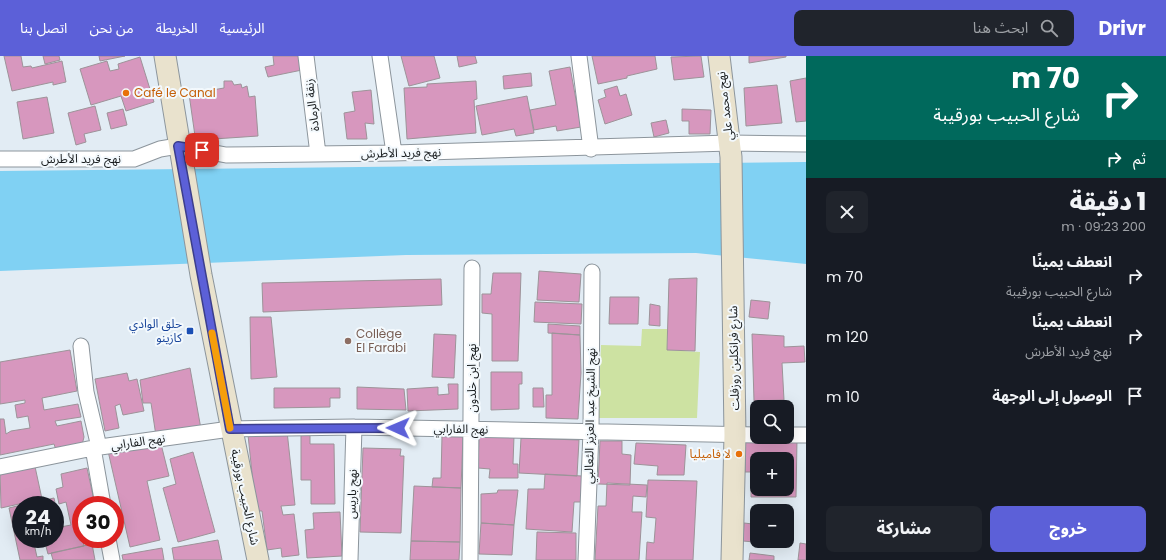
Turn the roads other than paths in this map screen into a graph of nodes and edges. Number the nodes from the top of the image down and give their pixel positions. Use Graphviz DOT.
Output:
graph roads {
  1 [pos="165,56"];
  2 [pos="306,56"];
  3 [pos="380,56"];
  4 [pos="579,56"];
  5 [pos="719,56"];
  6 [pos="806,144"];
  7 [pos="179,149"];
  8 [pos="591,149"];
  9 [pos="731,150"];
  10 [pos="394,153"];
  11 [pos="318,154"];
  12 [pos="0,159"];
  13 [pos="472,268"];
  14 [pos="592,272"];
  15 [pos="81,346"];
  16 [pos="354,427"];
  17 [pos="230,429"];
  18 [pos="471,429"];
  19 [pos="591,431"];
  20 [pos="735,435"];
  21 [pos="750,435"];
  22 [pos="794,435"];
  23 [pos="806,435"];
  24 [pos="96,448"];
  25 [pos="0,467"];
  26 [pos="102,496"];
  27 [pos="110,548"];
  28 [pos="112,560"];
  29 [pos="258,560"];
  30 [pos="350,560"];
  31 [pos="470,560"];
  32 [pos="586,560"];
  33 [pos="732,560"];
  1 -- 7 [label="main road, شارع الحبيب بورقيبة"];
  2 -- 11 [label="street, زنقة الرمادة"];
  3 -- 10 [label="street"];
  4 -- 8 [label="street"];
  5 -- 9 [label="main road, نهج محمد علي"];
  6 -- 9 [label="street, نهج فريد الأطرش"];
  7 -- 11 [label="street, نهج فريد الأطرش"];
  7 -- 12 [label="street, نهج فريد الأطرش"];
  7 -- 17 [label="main road, شارع الحبيب بورقيبة"];
  8 -- 9 [label="street, نهج فريد الأطرش"];
  8 -- 10 [label="street, نهج فريد الأطرش"];
  9 -- 20 [label="main road, شارع فرانكلين روزفلت"];
  10 -- 11 [label="street, نهج فريد الأطرش"];
  13 -- 18 [label="street, نهج ابن خلدون"];
  14 -- 19 [label="street, نهج الشيخ عبد العزيز الثعالبي"];
  15 -- 24 [label="street"];
  16 -- 17 [label="street, نهج الفارابي"];
  16 -- 18 [label="street, نهج الفارابي"];
  16 -- 30 [label="street, نهج باريس"];
  17 -- 24 [label="street, نهج الفارابي"];
  17 -- 29 [label="main road, شارع الحبيب بورقيبة"];
  18 -- 19 [label="street, نهج الفارابي"];
  18 -- 31 [label="street, نهج ابن خلدون"];
  19 -- 20 [label="street, نهج الفارابي"];
  19 -- 32 [label="street, نهج الشيخ عبد العزيز الثعالبي"];
  20 -- 21 [label="street, نهج الفارابي"];
  20 -- 33 [label="main road, شارع فرانكلين روزفلت"];
  22 -- 23 [label="street"];
  24 -- 25 [label="street, نهج الفارابي"];
  24 -- 26 [label="street"];
  27 -- 28 [label="street"];
}
